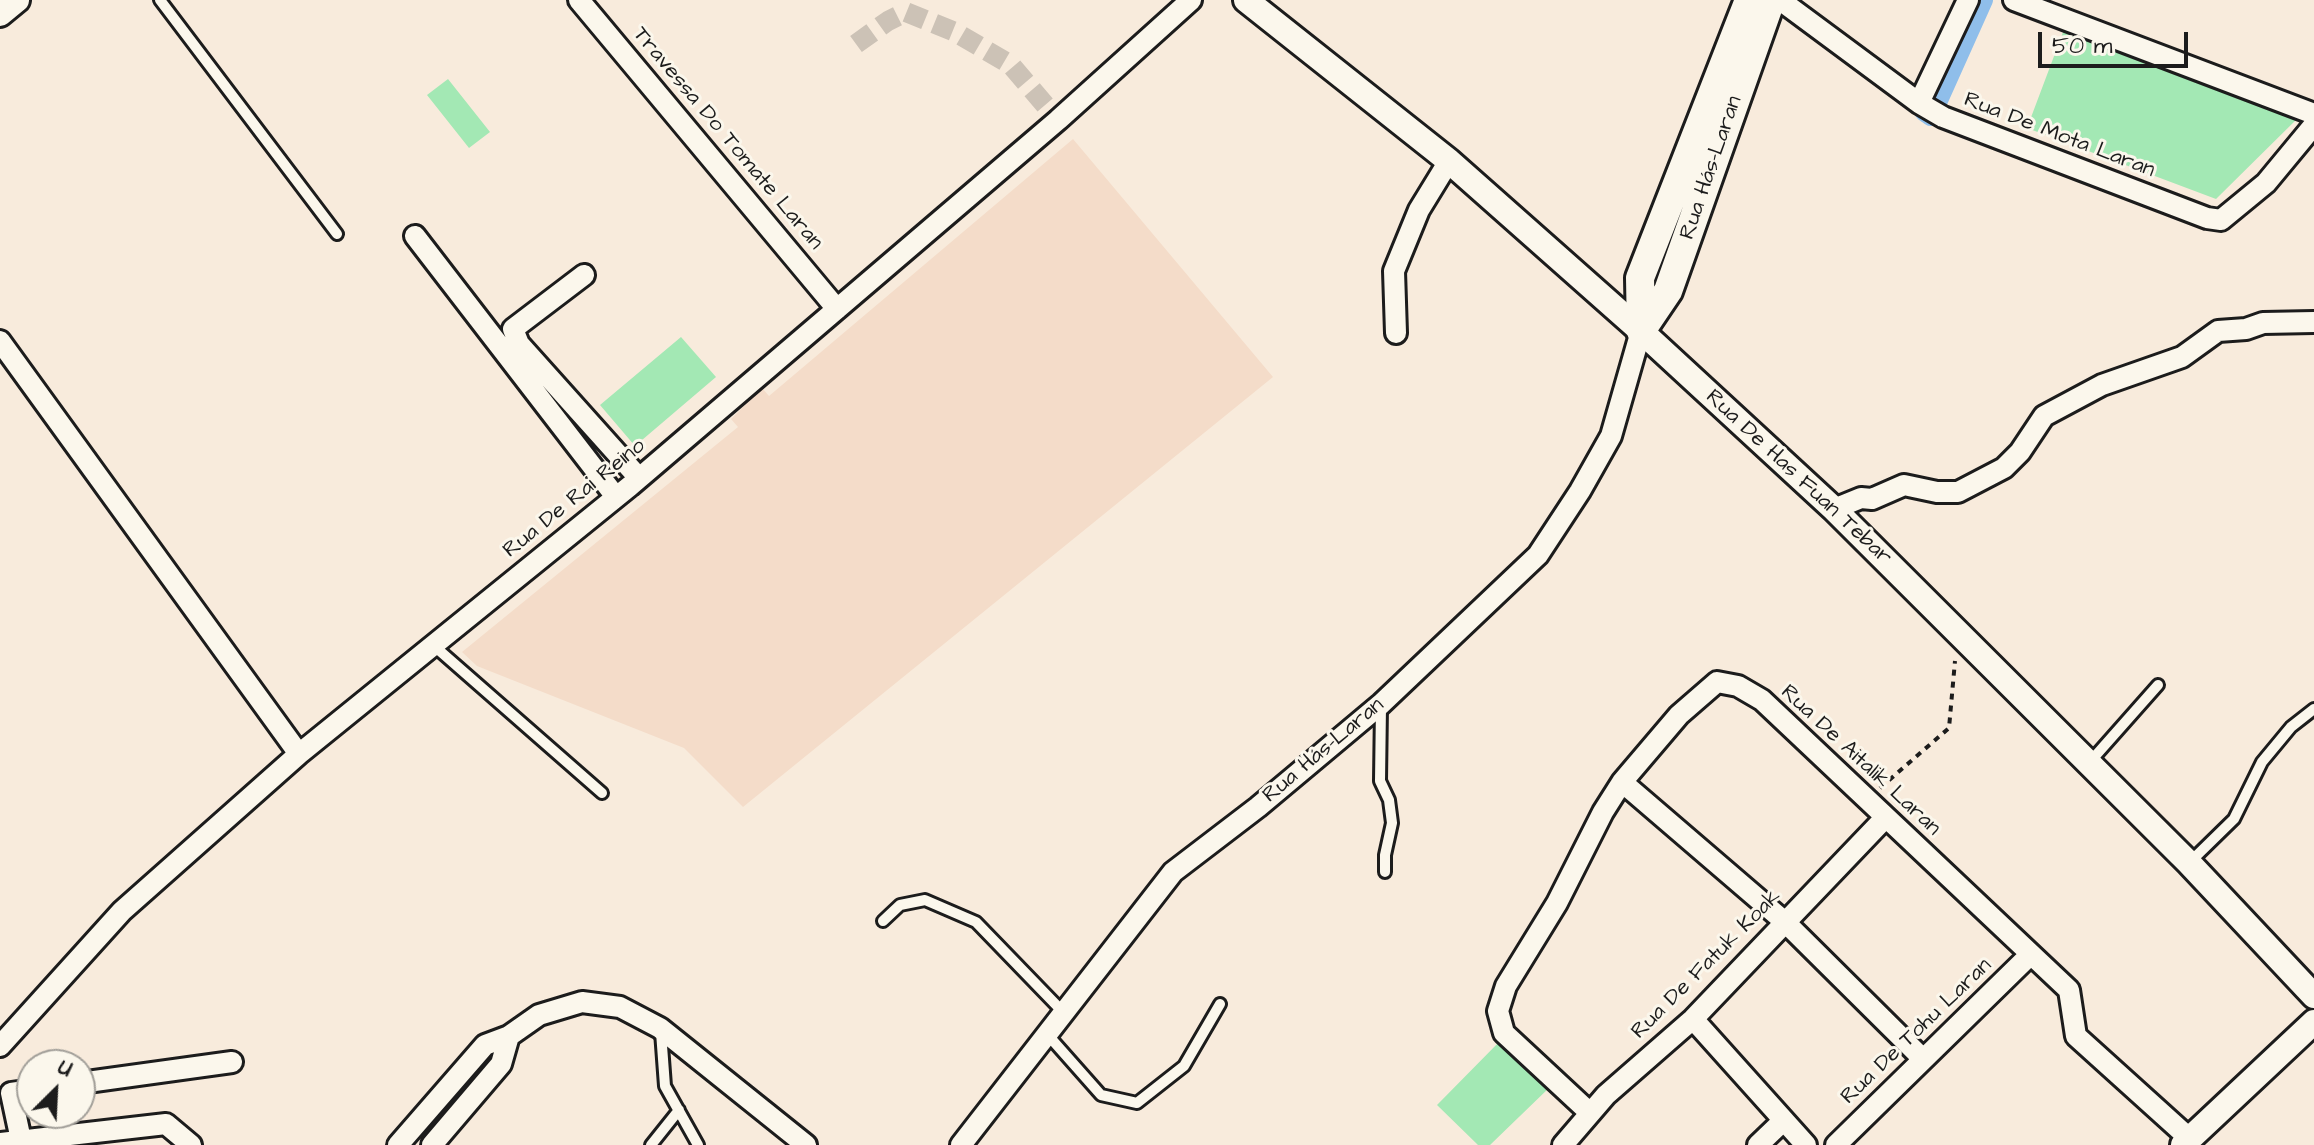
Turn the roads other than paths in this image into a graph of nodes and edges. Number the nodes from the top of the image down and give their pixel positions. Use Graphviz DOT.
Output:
graph roads {
  1 [pos="17,0"];
  2 [pos="160,0"];
  3 [pos="579,0"];
  4 [pos="1191,0"];
  5 [pos="1246,0"];
  6 [pos="1749,0"];
  7 [pos="1771,0"];
  8 [pos="1780,0"];
  9 [pos="1968,0"];
  10 [pos="2014,0"];
  11 [pos="0,14"];
  12 [pos="1919,103"];
  13 [pos="2314,114"];
  14 [pos="2314,125"];
  15 [pos="1449,161"];
  16 [pos="337,234"];
  17 [pos="415,236"];
  18 [pos="584,275"];
  19 [pos="837,309"];
  20 [pos="2314,322"];
  21 [pos="1641,331"];
  22 [pos="1396,333"];
  23 [pos="0,341"];
  24 [pos="639,478"];
  25 [pos="616,497"];
  26 [pos="1834,509"];
  27 [pos="433,645"];
  28 [pos="2158,685"];
  29 [pos="1381,704"];
  30 [pos="2314,709"];
  31 [pos="299,754"];
  32 [pos="2088,765"];
  33 [pos="1622,782"];
  34 [pos="602,793"];
  35 [pos="1885,818"];
  36 [pos="2189,863"];
  37 [pos="1385,872"];
  38 [pos="883,921"];
  39 [pos="1785,922"];
  40 [pos="2031,954"];
  41 [pos="2314,996"];
  42 [pos="1220,1004"];
  43 [pos="1064,1013"];
  44 [pos="1693,1019"];
  45 [pos="2314,1022"];
  46 [pos="660,1028"];
  47 [pos="1047,1034"];
  48 [pos="509,1036"];
  49 [pos="0,1046"];
  50 [pos="1922,1058"];
  51 [pos="232,1062"];
  52 [pos="96,1081"];
  53 [pos="16,1092"];
  54 [pos="679,1110"];
  55 [pos="1589,1112"];
  56 [pos="16,1116"];
  57 [pos="1783,1121"];
  58 [pos="19,1129"];
  59 [pos="21,1140"];
  60 [pos="2186,1142"];
  61 [pos="0,1143"];
  62 [pos="191,1145"];
  63 [pos="398,1145"];
  64 [pos="432,1145"];
  65 [pos="651,1145"];
  66 [pos="698,1145"];
  67 [pos="806,1145"];
  68 [pos="961,1145"];
  69 [pos="1563,1145"];
  70 [pos="1758,1145"];
  71 [pos="1806,1145"];
  72 [pos="1836,1145"];
  1 -- 11 [label="street"];
  2 -- 16 [label="lane"];
  3 -- 19 [label="street, Travessa Do Tomate Laran"];
  4 -- 19 [label="street, Rua De Rai Reino"];
  5 -- 15 [label="street, Rua De Has Fuan Tebar"];
  6 -- 21 [label="main road, Rua Hás-Laran"];
  7 -- 21 [label="main road, Rua Hás-Laran"];
  8 -- 12 [label="street, Rua De Mota Laran"];
  9 -- 12 [label="street"];
  10 -- 13 [label="street"];
  12 -- 14 [label="street, Rua De Mota Laran"];
  15 -- 21 [label="street, Rua De Has Fuan Tebar"];
  15 -- 22 [label="street"];
  17 -- 25 [label="street"];
  18 -- 24 [label="street"];
  19 -- 24 [label="street, Rua De Rai Reino"];
  20 -- 26 [label="street"];
  21 -- 26 [label="street, Rua De Has Fuan Tebar"];
  21 -- 29 [label="street, Rua Hás-Laran"];
  23 -- 31 [label="street"];
  24 -- 25 [label="street, Rua De Rai Reino"];
  25 -- 27 [label="street, Rua De Rai Reino"];
  26 -- 32 [label="street, Rua De Has Fuan Tebar"];
  27 -- 31 [label="street, Rua De Rai Reino"];
  27 -- 34 [label="lane"];
  28 -- 32 [label="lane"];
  29 -- 37 [label="lane"];
  29 -- 43 [label="street, Rua Hás-Laran"];
  30 -- 36 [label="lane"];
  31 -- 49 [label="street, Rua De Rai Reino"];
  32 -- 36 [label="street, Rua De Has Fuan Tebar"];
  33 -- 35 [label="street, Rua De Aitalik Laran"];
  33 -- 39 [label="street"];
  33 -- 55 [label="street, Rua De Aitalik Laran"];
  35 -- 39 [label="street, Rua De Fatuk Koak"];
  35 -- 40 [label="street, Rua De Aitalik Laran"];
  36 -- 41 [label="street, Rua De Has Fuan Tebar"];
  38 -- 43 [label="lane"];
  39 -- 44 [label="street, Rua De Fatuk Koak"];
  39 -- 50 [label="street"];
  40 -- 50 [label="street, Rua De Tohu Laran"];
  40 -- 60 [label="street, Rua De Aitalik Laran"];
  42 -- 47 [label="lane"];
  43 -- 47 [label="street, Rua Hás-Laran"];
  44 -- 55 [label="street, Rua De Fatuk Koak"];
  44 -- 57 [label="street"];
  45 -- 60 [label="street"];
  46 -- 48 [label="street"];
  46 -- 54 [label="lane"];
  46 -- 67 [label="street"];
  47 -- 68 [label="street, Rua Hás-Laran"];
  48 -- 63 [label="street"];
  48 -- 64 [label="street"];
  50 -- 72 [label="street, Rua De Tohu Laran"];
  51 -- 52 [label="street"];
  53 -- 56 [label="street"];
  54 -- 65 [label="lane"];
  54 -- 66 [label="lane"];
  55 -- 69 [label="street, Rua De Fatuk Koak"];
  57 -- 70 [label="street"];
  57 -- 71 [label="street"];
  58 -- 59 [label="street"];
  59 -- 61 [label="street"];
  59 -- 62 [label="street"];
}
